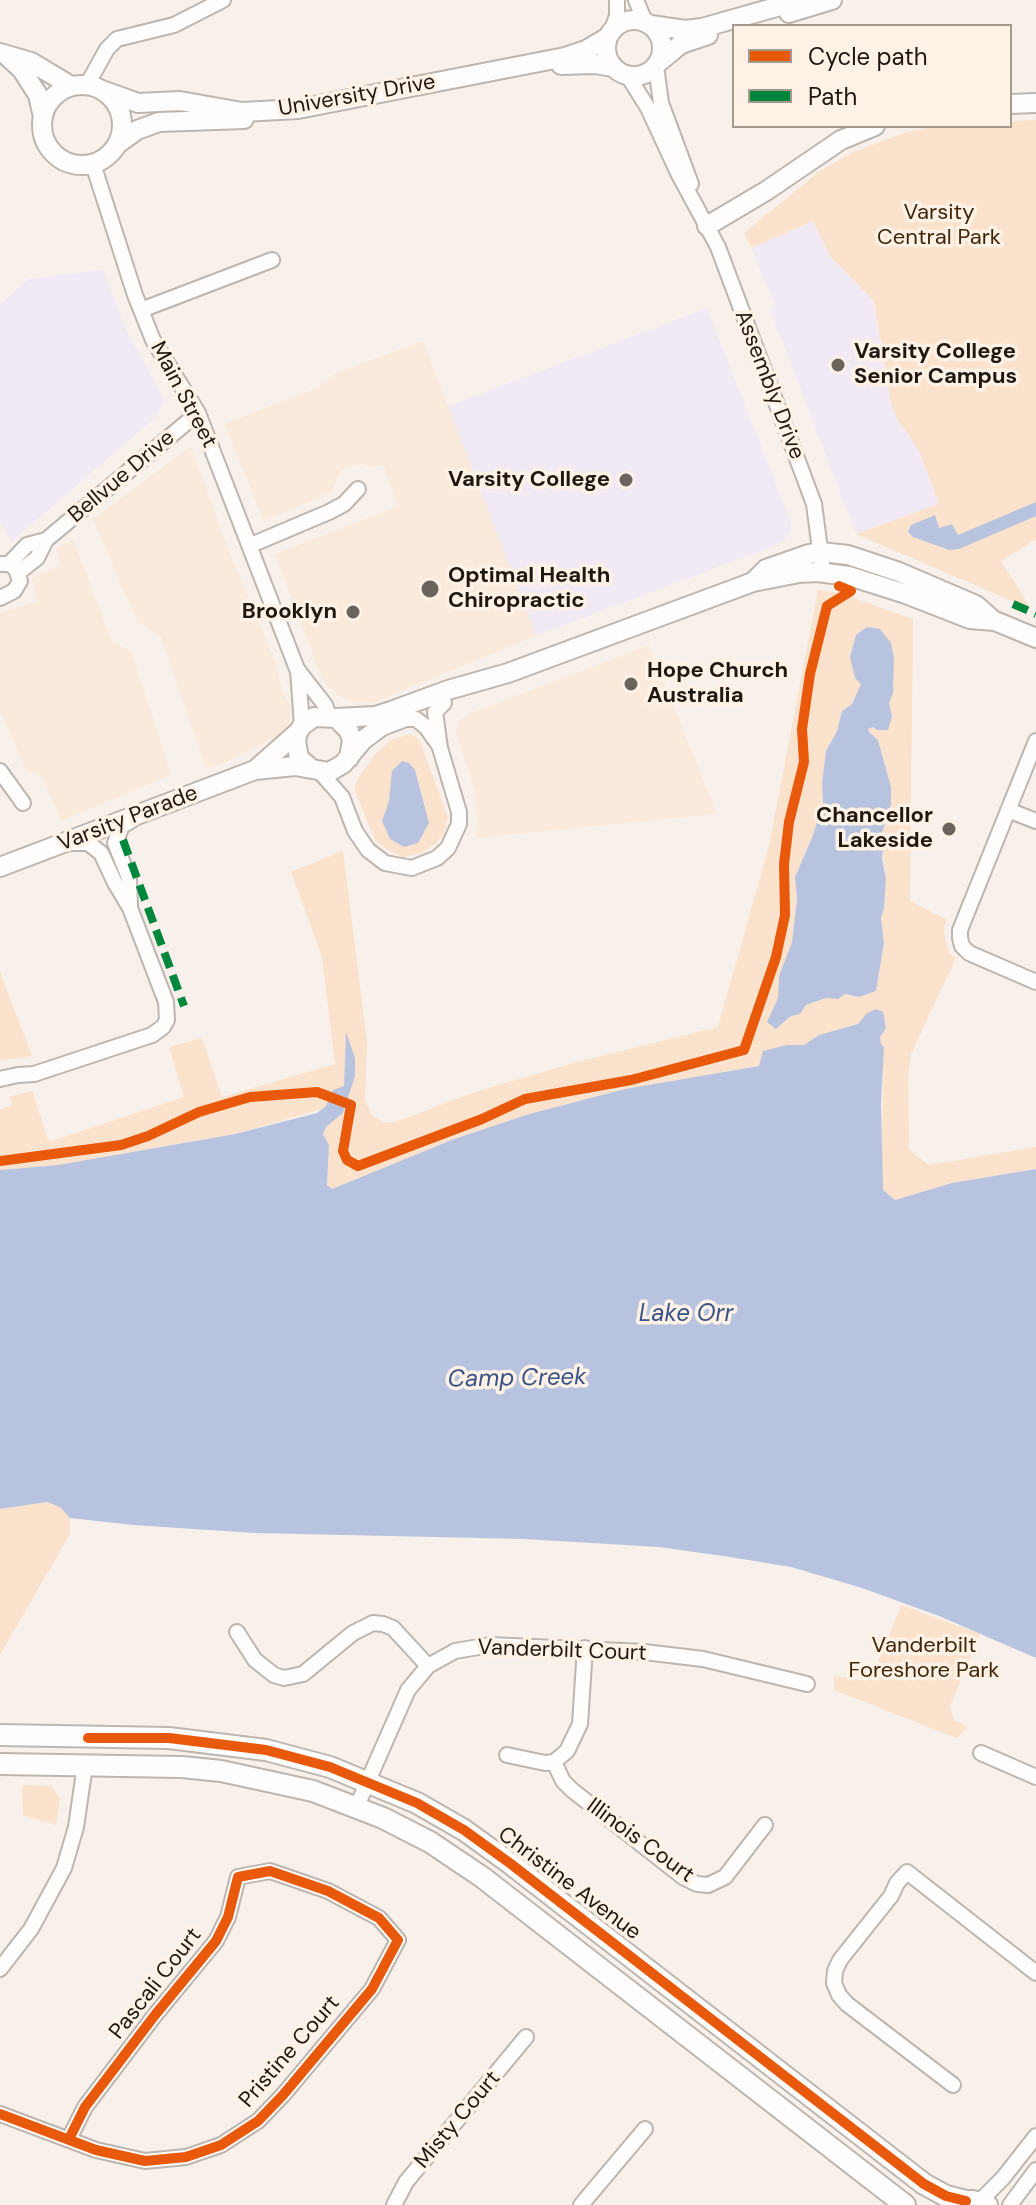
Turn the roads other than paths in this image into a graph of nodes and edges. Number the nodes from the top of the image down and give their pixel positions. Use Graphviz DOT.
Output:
graph roads {
  1 [pos="223,0"];
  2 [pos="617,0"];
  3 [pos="636,0"];
  4 [pos="801,0"];
  5 [pos="832,0"];
  6 [pos="648,24"];
  7 [pos="748,24"];
  8 [pos="732,29"];
  9 [pos="609,34"];
  10 [pos="3,55"];
  11 [pos="657,64"];
  12 [pos="620,71"];
  13 [pos="87,87"];
  14 [pos="1036,103"];
  15 [pos="1012,104"];
  16 [pos="43,117"];
  17 [pos="870,128"];
  18 [pos="119,143"];
  19 [pos="93,164"];
  20 [pos="695,204"];
  21 [pos="707,226"];
  22 [pos="272,260"];
  23 [pos="141,310"];
  24 [pos="198,413"];
  25 [pos="358,489"];
  26 [pos="251,545"];
  27 [pos="821,552"];
  28 [pos="9,567"];
  29 [pos="823,572"];
  30 [pos="753,582"];
  31 [pos="0,598"];
  32 [pos="995,621"];
  33 [pos="1036,638"];
  34 [pos="297,669"];
  35 [pos="508,673"];
  36 [pos="444,703"];
  37 [pos="332,717"];
  38 [pos="402,719"];
  39 [pos="300,729"];
  40 [pos="1036,741"];
  41 [pos="440,748"];
  42 [pos="346,761"];
  43 [pos="255,770"];
  44 [pos="0,771"];
  45 [pos="316,771"];
  46 [pos="342,797"];
  47 [pos="23,803"];
  48 [pos="1008,810"];
  49 [pos="142,813"];
  50 [pos="1036,821"];
  51 [pos="60,845"];
  52 [pos="0,867"];
  53 [pos="130,908"];
  54 [pos="1036,982"];
  55 [pos="0,1079"];
  56 [pos="237,1632"];
  57 [pos="585,1648"];
  58 [pos="428,1666"];
  59 [pos="807,1684"];
  60 [pos="0,1735"];
  61 [pos="88,1738"];
  62 [pos="981,1753"];
  63 [pos="507,1755"];
  64 [pos="554,1762"];
  65 [pos="0,1764"];
  66 [pos="85,1765"];
  67 [pos="1036,1777"];
  68 [pos="368,1781"];
  69 [pos="357,1806"];
  70 [pos="765,1825"];
  71 [pos="398,1940"];
  72 [pos="0,1969"];
  73 [pos="1036,1973"];
  74 [pos="526,2037"];
  75 [pos="953,2085"];
  76 [pos="0,2114"];
  77 [pos="645,2129"];
  78 [pos="1036,2136"];
  79 [pos="69,2139"];
  80 [pos="1036,2170"];
  81 [pos="972,2203"];
  82 [pos="394,2205"];
  83 [pos="581,2205"];
  84 [pos="905,2205"];
  85 [pos="1010,2205"];
  1 -- 13 [label="street"];
  2 -- 9 [label="street"];
  3 -- 6 [label="street"];
  4 -- 6 [label="street"];
  5 -- 7 [label="street"];
  6 -- 9 [label="street"];
  6 -- 11 [label="street"];
  8 -- 11 [label="street"];
  9 -- 12 [label="street"];
  9 -- 13 [label="street, University Drive"];
  10 -- 13 [label="street, University Drive"];
  10 -- 16 [label="street, University Drive"];
  11 -- 12 [label="street"];
  11 -- 20 [label="street, Assembly Drive"];
  12 -- 18 [label="street, University Drive"];
  12 -- 20 [label="street, Assembly Drive"];
  13 -- 16 [label="street"];
  13 -- 18 [label="street"];
  14 -- 15 [label="street"];
  16 -- 19 [label="street"];
  17 -- 21 [label="street"];
  18 -- 19 [label="street"];
  19 -- 23 [label="street, Main Street"];
  20 -- 21 [label="street, Assembly Drive"];
  21 -- 27 [label="street, Assembly Drive"];
  22 -- 23 [label="street"];
  23 -- 24 [label="street, Main Street"];
  24 -- 26 [label="street, Main Street"];
  24 -- 28 [label="street, Bellvue Drive"];
  25 -- 26 [label="street"];
  26 -- 34 [label="street, Main Street"];
  27 -- 29 [label="street, Assembly Drive"];
  27 -- 30 [label="street"];
  27 -- 32 [label="street"];
  28 -- 31 [label="street, Bellvue Drive"];
  29 -- 30 [label="street"];
  29 -- 32 [label="street"];
  30 -- 35 [label="street"];
  32 -- 33 [label="street"];
  34 -- 37 [label="street"];
  34 -- 39 [label="street"];
  35 -- 36 [label="street"];
  35 -- 37 [label="street"];
  36 -- 38 [label="street"];
  36 -- 41 [label="street"];
  37 -- 39 [label="street"];
  37 -- 42 [label="street"];
  38 -- 41 [label="street"];
  38 -- 42 [label="street"];
  39 -- 43 [label="street, Varsity Parade"];
  39 -- 45 [label="street"];
  40 -- 48 [label="street"];
  41 -- 46 [label="street"];
  42 -- 45 [label="street"];
  42 -- 46 [label="street"];
  43 -- 45 [label="street, Varsity Parade"];
  43 -- 49 [label="street, Varsity Parade"];
  44 -- 47 [label="street"];
  45 -- 46 [label="street"];
  48 -- 50 [label="street"];
  48 -- 54 [label="street"];
  49 -- 51 [label="street, Varsity Parade"];
  49 -- 53 [label="street"];
  51 -- 52 [label="street, Varsity Parade"];
  51 -- 53 [label="street"];
  53 -- 55 [label="street"];
  56 -- 58 [label="street"];
  57 -- 58 [label="street, Vanderbilt Court"];
  57 -- 59 [label="street, Vanderbilt Court"];
  57 -- 64 [label="street"];
  58 -- 68 [label="street, Vanderbilt Court"];
  60 -- 61 [label="main road, Christine Avenue"];
  61 -- 66 [label="main road"];
  61 -- 68 [label="main road, Christine Avenue"];
  62 -- 67 [label="street"];
  63 -- 64 [label="street"];
  64 -- 70 [label="street, Illinois Court"];
  65 -- 66 [label="main road"];
  66 -- 69 [label="main road"];
  66 -- 72 [label="street"];
  68 -- 69 [label="street, Vanderbilt Court"];
  68 -- 81 [label="main road, Christine Avenue"];
  69 -- 84 [label="main road"];
  71 -- 79 [label="street, Pristine Court"];
  71 -- 79 [label="street, Pascali Court"];
  73 -- 75 [label="street"];
  74 -- 82 [label="street, Misty Court"];
  76 -- 79 [label="street, Pristine Court"];
  77 -- 83 [label="street"];
  78 -- 81 [label="street"];
  80 -- 85 [label="street"];
}
